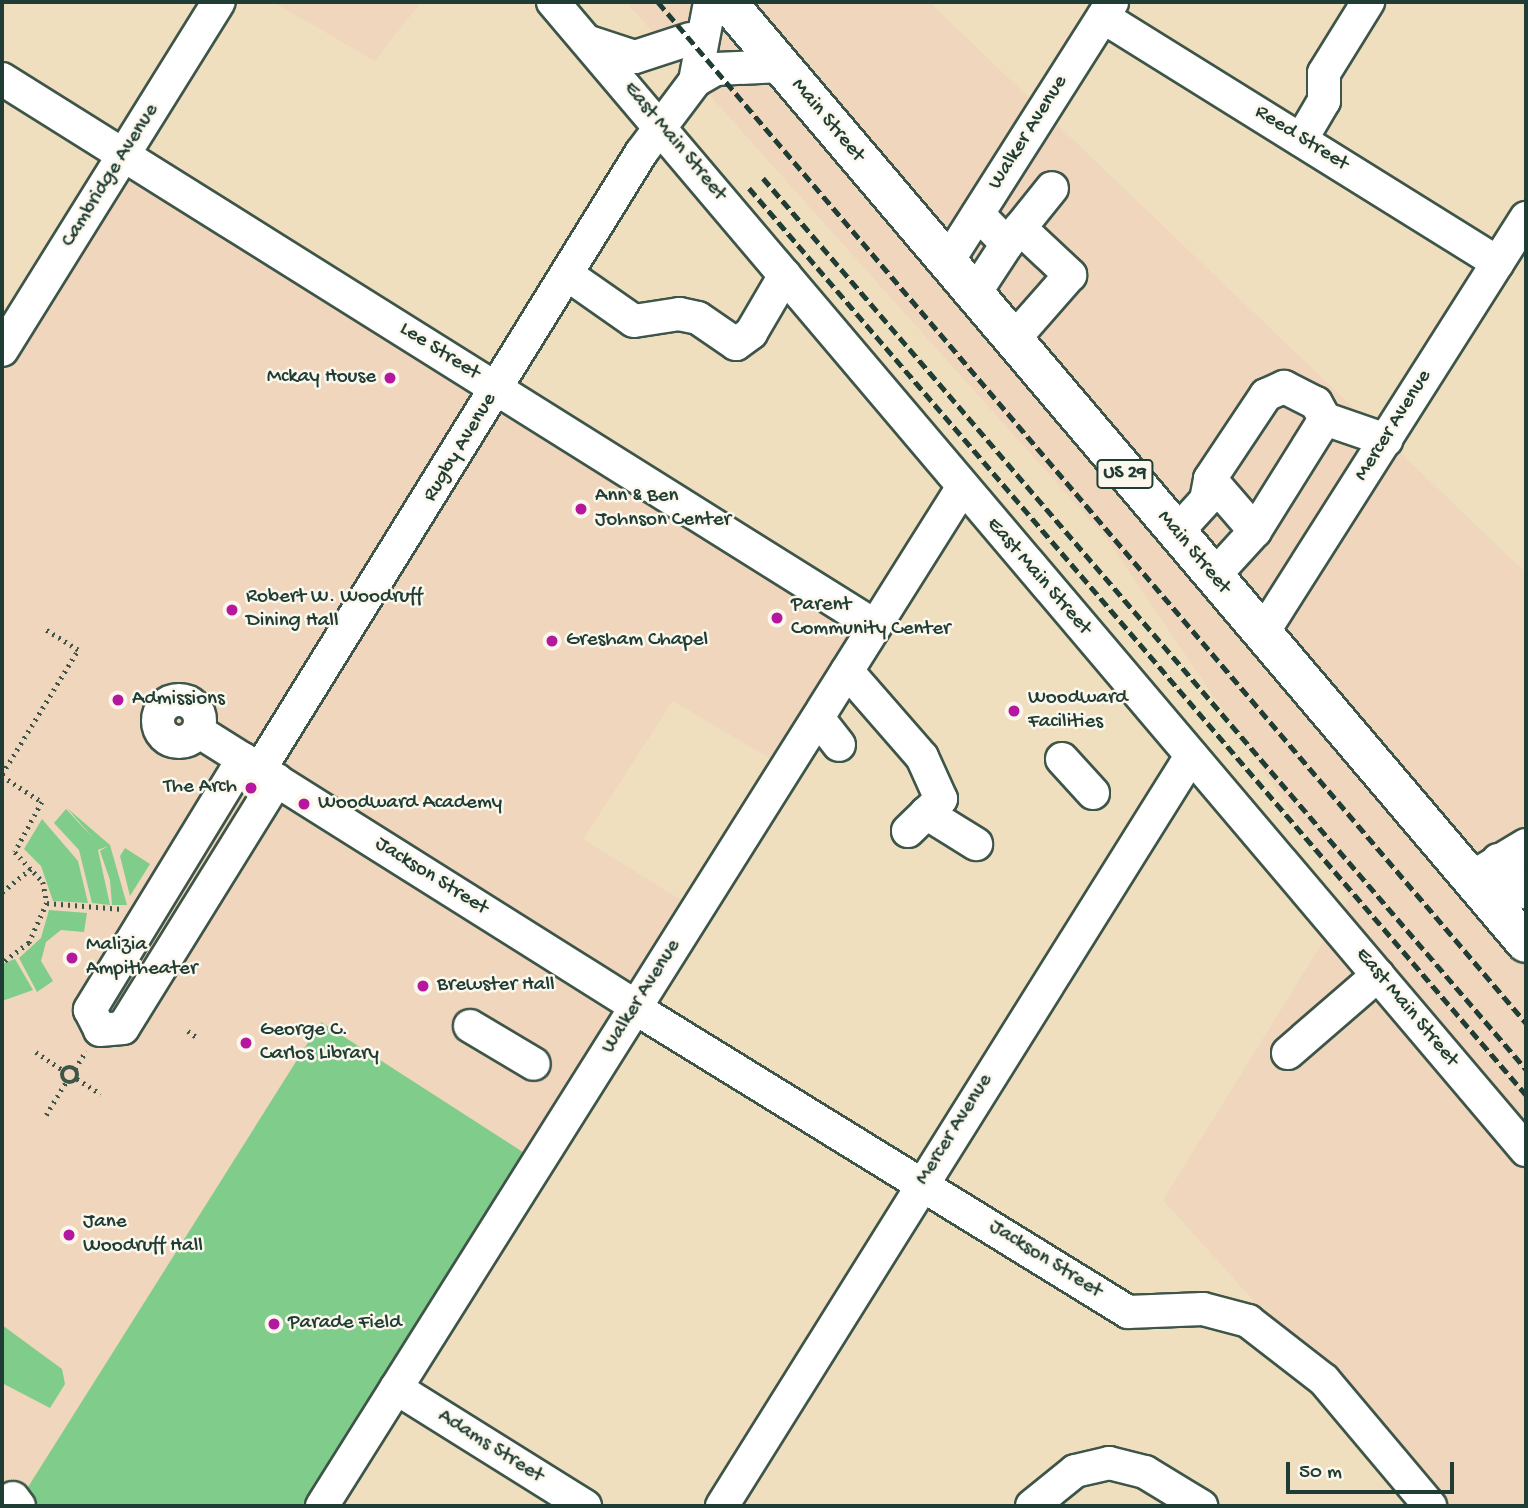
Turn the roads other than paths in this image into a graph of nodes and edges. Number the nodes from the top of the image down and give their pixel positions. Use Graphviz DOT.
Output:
graph roads {
  1 [pos="219,2"];
  2 [pos="553,2"];
  3 [pos="697,2"];
  4 [pos="710,2"];
  5 [pos="727,2"];
  6 [pos="1368,2"];
  7 [pos="1107,9"];
  8 [pos="690,39"];
  9 [pos="587,41"];
  10 [pos="781,66"];
  11 [pos="2,79"];
  12 [pos="695,81"];
  13 [pos="662,127"];
  14 [pos="1301,139"];
  15 [pos="124,155"];
  16 [pos="1052,188"];
  17 [pos="978,214"];
  18 [pos="1526,218"];
  19 [pos="1014,236"];
  20 [pos="1498,262"];
  21 [pos="946,264"];
  22 [pos="568,275"];
  23 [pos="785,275"];
  24 [pos="973,296"];
  25 [pos="1012,341"];
  26 [pos="2,350"];
  27 [pos="498,388"];
  28 [pos="1325,419"];
  29 [pos="1386,440"];
  30 [pos="1210,479"];
  31 [pos="962,488"];
  32 [pos="1255,531"];
  33 [pos="1176,533"];
  34 [pos="1213,577"];
  35 [pos="875,626"];
  36 [pos="1262,634"];
  37 [pos="847,671"];
  38 [pos="817,718"];
  39 [pos="198,731"];
  40 [pos="839,744"];
  41 [pos="1191,756"];
  42 [pos="1062,759"];
  43 [pos="260,769"];
  44 [pos="1093,793"];
  45 [pos="976,844"];
  46 [pos="1526,845"];
  47 [pos="1484,869"];
  48 [pos="1526,891"];
  49 [pos="1526,943"];
  50 [pos="1378,975"];
  51 [pos="632,1005"];
  52 [pos="470,1026"];
  53 [pos="1288,1053"];
  54 [pos="534,1064"];
  55 [pos="1526,1150"];
  56 [pos="922,1182"];
  57 [pos="396,1388"];
  58 [pos="322,1506"];
  59 [pos="584,1506"];
  60 [pos="722,1506"];
  61 [pos="1032,1506"];
  62 [pos="1201,1506"];
  63 [pos="1430,1506"];
  1 -- 15 [label="street, Cambridge Avenue"];
  2 -- 9 [label="street, East Main Street"];
  3 -- 8 [label="street, Rugby Avenue"];
  4 -- 12 [label="street, Rugby Avenue"];
  5 -- 10 [label="main road, Main Street / US 29"];
  6 -- 14 [label="street"];
  7 -- 14 [label="street, Reed Street"];
  7 -- 17 [label="street, Walker Avenue"];
  8 -- 9 [label="street"];
  8 -- 13 [label="street, Rugby Avenue"];
  9 -- 13 [label="street, East Main Street"];
  10 -- 12 [label="street, Main Street"];
  10 -- 21 [label="main road, Main Street / US 29"];
  11 -- 15 [label="street, Lee Street"];
  12 -- 13 [label="street, Rugby Avenue"];
  13 -- 22 [label="street, Rugby Avenue"];
  13 -- 23 [label="street, East Main Street"];
  14 -- 20 [label="street, Reed Street"];
  15 -- 26 [label="street, Cambridge Avenue"];
  15 -- 27 [label="street, Lee Street"];
  16 -- 19 [label="street"];
  17 -- 19 [label="street"];
  17 -- 21 [label="street, Walker Avenue"];
  18 -- 20 [label="street, Mercer Avenue"];
  19 -- 24 [label="street"];
  19 -- 25 [label="street"];
  20 -- 29 [label="street, Mercer Avenue"];
  21 -- 24 [label="main road, Main Street / US 29"];
  22 -- 23 [label="street"];
  22 -- 27 [label="street, Rugby Avenue"];
  23 -- 31 [label="street, East Main Street"];
  24 -- 25 [label="main road, Main Street / US 29"];
  25 -- 33 [label="main road, Main Street / US 29"];
  27 -- 35 [label="street, Lee Street"];
  27 -- 43 [label="street, Rugby Avenue"];
  28 -- 29 [label="street"];
  28 -- 30 [label="street"];
  28 -- 32 [label="street"];
  29 -- 36 [label="street, Mercer Avenue"];
  30 -- 32 [label="street"];
  30 -- 33 [label="street"];
  31 -- 35 [label="street, Walker Avenue"];
  31 -- 41 [label="street, East Main Street"];
  32 -- 34 [label="street"];
  33 -- 34 [label="main road, Main Street / US 29"];
  34 -- 36 [label="main road, Main Street / US 29"];
  35 -- 37 [label="street, Walker Avenue"];
  36 -- 47 [label="main road, Main Street / US 29"];
  37 -- 38 [label="street, Walker Avenue"];
  37 -- 45 [label="street"];
  38 -- 40 [label="street"];
  38 -- 51 [label="street, Walker Avenue"];
  39 -- 43 [label="street, Jackson Street"];
  41 -- 50 [label="street, East Main Street"];
  41 -- 56 [label="street, Mercer Avenue"];
  42 -- 44 [label="street"];
  43 -- 43 [label="street"];
  43 -- 51 [label="street, Jackson Street"];
  46 -- 47 [label="street"];
  47 -- 48 [label="street"];
  47 -- 49 [label="main road, Main Street / US 29"];
  50 -- 53 [label="street"];
  50 -- 55 [label="street, East Main Street"];
  51 -- 56 [label="street, Jackson Street"];
  51 -- 57 [label="street, Walker Avenue"];
  52 -- 54 [label="street"];
  56 -- 60 [label="street, Mercer Avenue"];
  56 -- 63 [label="street, Jackson Street"];
  57 -- 58 [label="street, Walker Avenue"];
  57 -- 59 [label="street, Adams Street"];
  61 -- 62 [label="street"];
}
